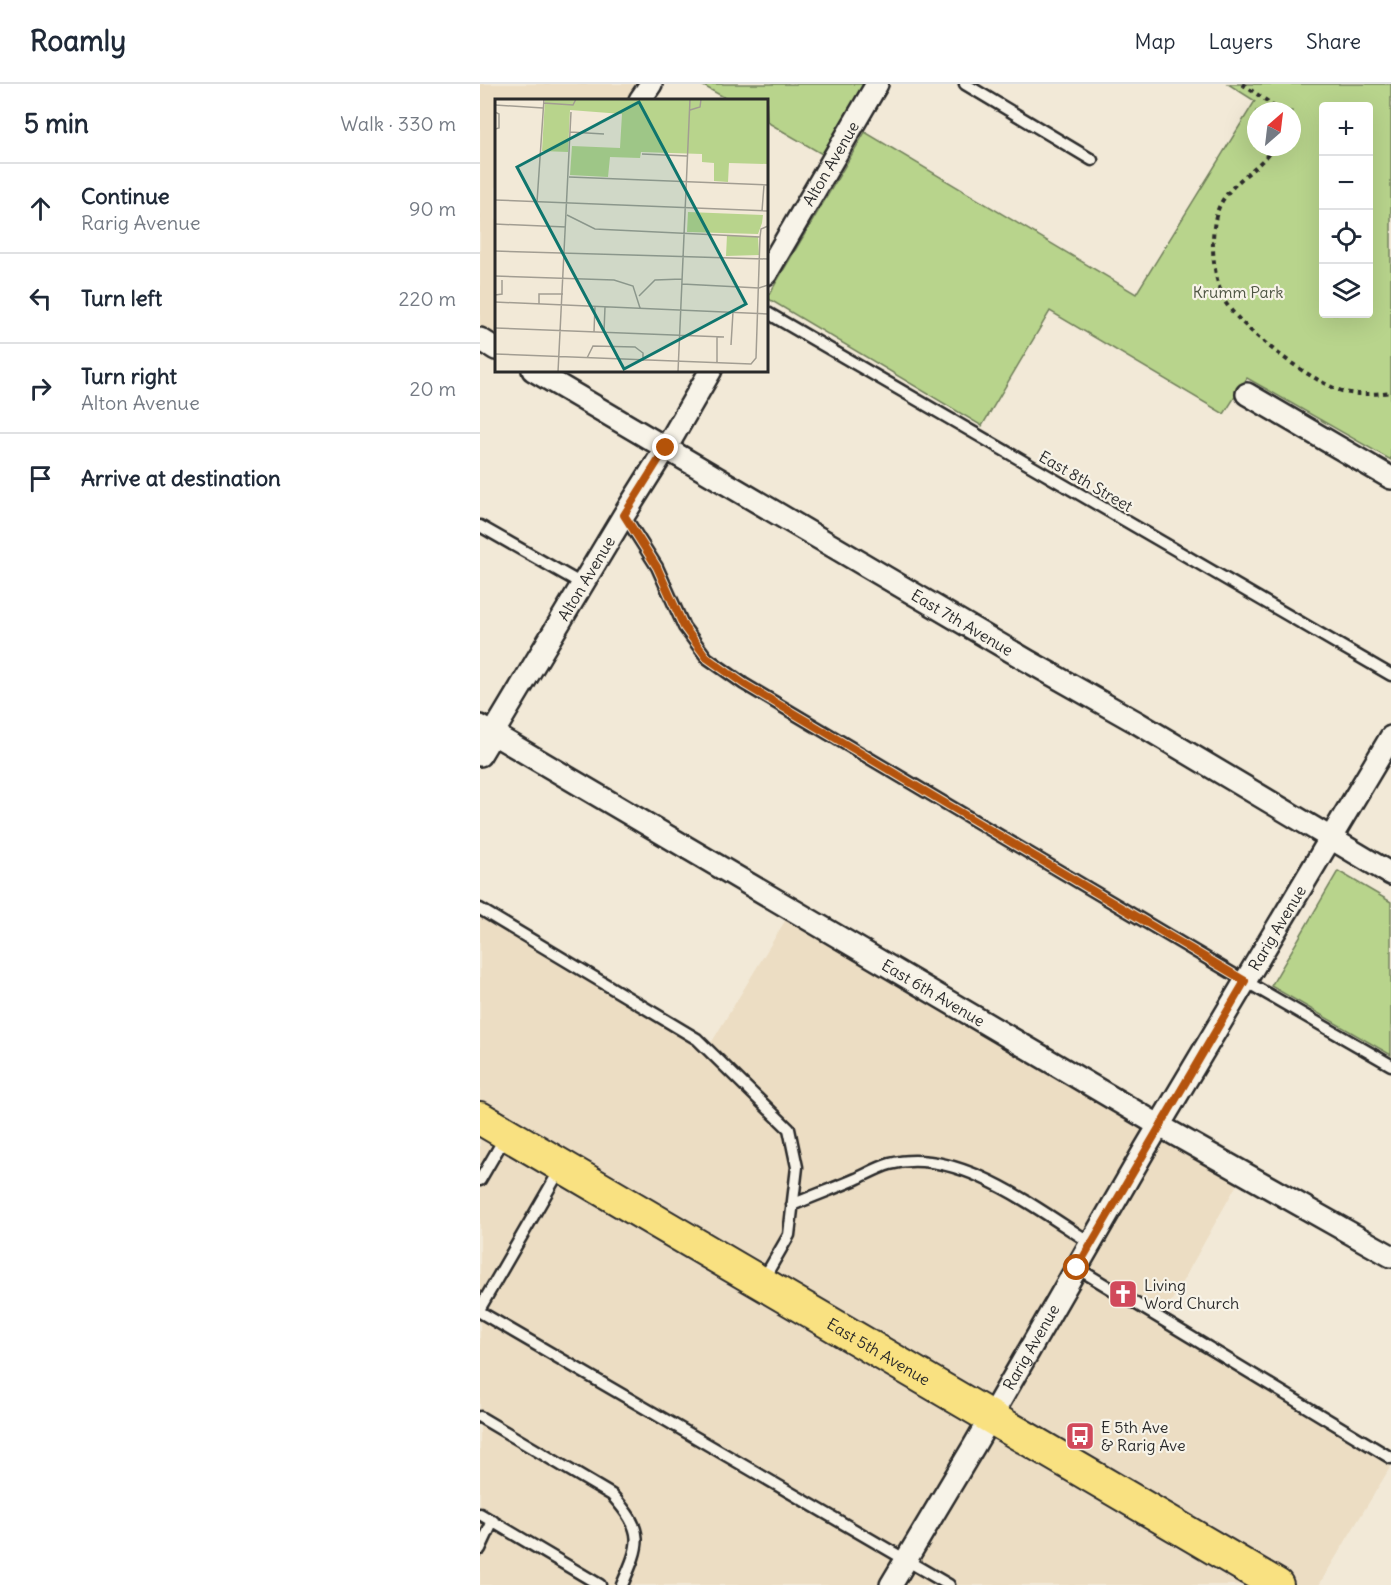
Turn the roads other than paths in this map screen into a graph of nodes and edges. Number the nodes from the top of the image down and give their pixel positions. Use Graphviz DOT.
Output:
graph roads {
  1 [pos="651,84"];
  2 [pos="877,84"];
  3 [pos="964,84"];
  4 [pos="641,99"];
  5 [pos="1092,160"];
  6 [pos="768,271"];
  7 [pos="768,313"];
  8 [pos="536,372"];
  9 [pos="710,372"];
  10 [pos="1248,394"];
  11 [pos="666,448"];
  12 [pos="1391,478"];
  13 [pos="624,515"];
  14 [pos="480,526"];
  15 [pos="582,584"];
  16 [pos="1391,675"];
  17 [pos="486,730"];
  18 [pos="1391,737"];
  19 [pos="480,755"];
  20 [pos="1331,838"];
  21 [pos="1391,874"];
  22 [pos="480,909"];
  23 [pos="1245,981"];
  24 [pos="1391,1065"];
  25 [pos="480,1118"];
  26 [pos="1160,1126"];
  27 [pos="507,1134"];
  28 [pos="562,1166"];
  29 [pos="480,1180"];
  30 [pos="792,1205"];
  31 [pos="1091,1243"];
  32 [pos="1391,1256"];
  33 [pos="1077,1268"];
  34 [pos="761,1283"];
  35 [pos="480,1310"];
  36 [pos="480,1417"];
  37 [pos="989,1418"];
  38 [pos="1391,1458"];
  39 [pos="480,1514"];
  40 [pos="493,1521"];
  41 [pos="480,1549"];
  42 [pos="906,1559"];
  43 [pos="600,1585"];
  44 [pos="622,1585"];
  45 [pos="891,1585"];
  46 [pos="949,1585"];
  47 [pos="1276,1585"];
  1 -- 4 [label="street"];
  2 -- 6 [label="street, Alton Avenue"];
  3 -- 5 [label="lane"];
  7 -- 16 [label="lane, East 8th Street"];
  8 -- 11 [label="street, East 7th Avenue"];
  9 -- 11 [label="street, Alton Avenue"];
  10 -- 12 [label="street"];
  11 -- 13 [label="street, Alton Avenue"];
  11 -- 20 [label="street, East 7th Avenue"];
  13 -- 15 [label="street, Alton Avenue"];
  13 -- 23 [label="lane"];
  14 -- 15 [label="lane"];
  15 -- 17 [label="street, Alton Avenue"];
  17 -- 19 [label="street, Alton Avenue"];
  17 -- 26 [label="street, East 6th Avenue"];
  18 -- 20 [label="street, Rarig Avenue"];
  20 -- 21 [label="street, East 7th Avenue"];
  20 -- 23 [label="street, Rarig Avenue"];
  22 -- 30 [label="lane"];
  23 -- 24 [label="lane"];
  23 -- 26 [label="street, Rarig Avenue"];
  25 -- 27 [label="main road, East 5th Avenue"];
  26 -- 31 [label="street, Rarig Avenue"];
  26 -- 32 [label="street, East 6th Avenue"];
  27 -- 28 [label="main road, East 5th Avenue"];
  27 -- 29 [label="lane"];
  28 -- 34 [label="main road, East 5th Avenue"];
  28 -- 35 [label="lane"];
  30 -- 31 [label="lane"];
  30 -- 34 [label="lane"];
  31 -- 33 [label="street, Rarig Avenue"];
  33 -- 37 [label="street, Rarig Avenue"];
  33 -- 38 [label="lane"];
  34 -- 37 [label="main road, East 5th Avenue"];
  35 -- 42 [label="lane"];
  36 -- 44 [label="lane"];
  37 -- 42 [label="street, Rarig Avenue"];
  37 -- 47 [label="main road, East 5th Avenue"];
  39 -- 40 [label="lane"];
  40 -- 41 [label="lane"];
  40 -- 43 [label="lane"];
  42 -- 45 [label="street, Rarig Avenue"];
  42 -- 46 [label="lane"];
}
